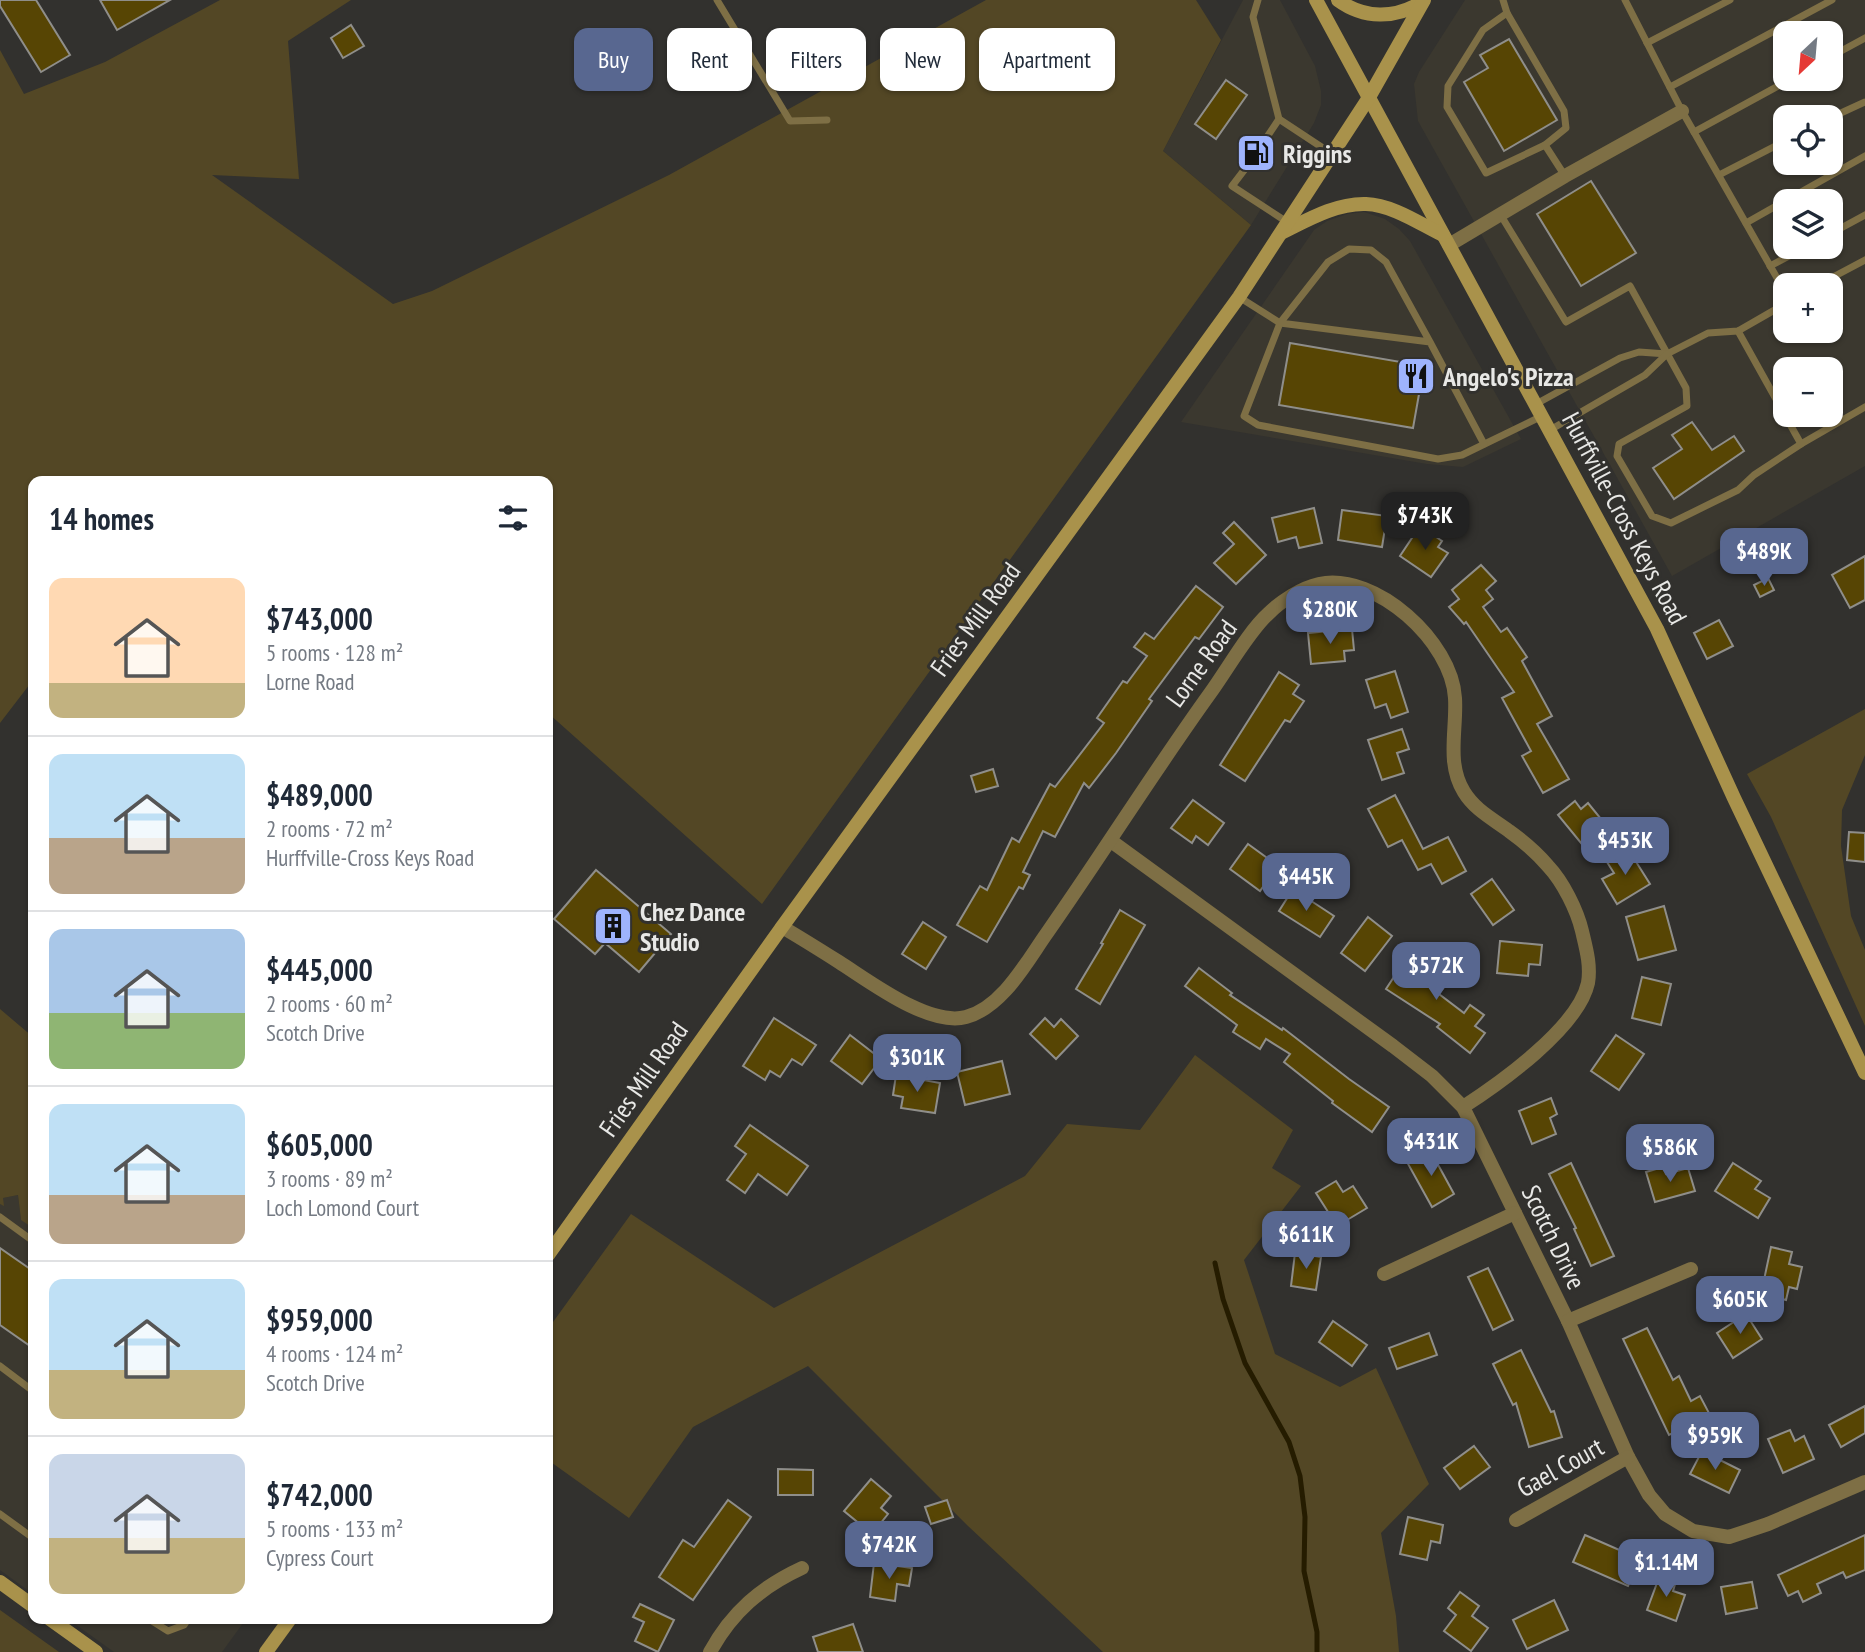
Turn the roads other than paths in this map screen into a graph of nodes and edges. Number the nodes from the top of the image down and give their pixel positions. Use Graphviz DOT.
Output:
graph roads {
  1 [pos="717,0"];
  2 [pos="1258,0"];
  3 [pos="1316,0"];
  4 [pos="1338,0"];
  5 [pos="1503,0"];
  6 [pos="1625,0"];
  7 [pos="1730,0"];
  8 [pos="1832,0"];
  9 [pos="1424,1"];
  10 [pos="1507,13"];
  11 [pos="1865,38"];
  12 [pos="1647,43"];
  13 [pos="1843,50"];
  14 [pos="1670,87"];
  15 [pos="1773,89"];
  16 [pos="1368,99"];
  17 [pos="1865,102"];
  18 [pos="1682,111"];
  19 [pos="1843,112"];
  20 [pos="1279,119"];
  21 [pos="827,120"];
  22 [pos="1694,132"];
  23 [pos="1267,136"];
  24 [pos="1545,145"];
  25 [pos="1773,147"];
  26 [pos="1332,154"];
  27 [pos="1865,156"];
  28 [pos="1245,170"];
  29 [pos="1719,175"];
  30 [pos="1565,176"];
  31 [pos="1500,215"];
  32 [pos="1865,215"];
  33 [pos="1746,223"];
  34 [pos="1285,227"];
  35 [pos="1843,227"];
  36 [pos="1447,240"];
  37 [pos="1783,259"];
  38 [pos="1865,260"];
  39 [pos="1770,266"];
  40 [pos="1774,273"];
  41 [pos="1841,273"];
  42 [pos="1239,297"];
  43 [pos="1773,311"];
  44 [pos="1280,323"];
  45 [pos="1738,331"];
  46 [pos="1430,342"];
  47 [pos="1667,354"];
  48 [pos="1865,407"];
  49 [pos="1539,410"];
  50 [pos="1550,430"];
  51 [pos="1484,444"];
  52 [pos="1801,444"];
  53 [pos="1111,841"];
  54 [pos="782,927"];
  55 [pos="1865,1073"];
  56 [pos="1463,1107"];
  57 [pos="1515,1213"];
  58 [pos="0,1217"];
  59 [pos="28,1237"];
  60 [pos="553,1248"];
  61 [pos="1691,1269"];
  62 [pos="1384,1273"];
  63 [pos="1568,1321"];
  64 [pos="0,1366"];
  65 [pos="28,1387"];
  66 [pos="1628,1457"];
  67 [pos="1865,1482"];
  68 [pos="0,1514"];
  69 [pos="1516,1520"];
  70 [pos="28,1534"];
  71 [pos="802,1568"];
  72 [pos="0,1582"];
  73 [pos="28,1602"];
  74 [pos="57,1624"];
  75 [pos="157,1624"];
  76 [pos="185,1624"];
  77 [pos="286,1624"];
  78 [pos="96,1652"];
  79 [pos="266,1652"];
  80 [pos="710,1652"];
  1 -- 21 [label="lane"];
  2 -- 20 [label="lane"];
  3 -- 16 [label="main road, Hurffville-Cross Keys Road"];
  4 -- 9 [label="main road"];
  5 -- 10 [label="lane"];
  6 -- 12 [label="lane"];
  7 -- 12 [label="lane"];
  8 -- 14 [label="lane"];
  9 -- 16 [label="main road, Fries Mill Road"];
  10 -- 24 [label="lane"];
  10 -- 24 [label="lane"];
  11 -- 13 [label="lane"];
  12 -- 14 [label="lane"];
  14 -- 18 [label="lane"];
  15 -- 22 [label="lane"];
  16 -- 26 [label="main road, Fries Mill Road"];
  16 -- 36 [label="main road, Hurffville-Cross Keys Road"];
  17 -- 19 [label="lane"];
  18 -- 22 [label="lane"];
  18 -- 30 [label="street"];
  20 -- 23 [label="lane"];
  20 -- 26 [label="lane"];
  22 -- 29 [label="lane"];
  24 -- 30 [label="lane"];
  25 -- 29 [label="lane"];
  26 -- 34 [label="main road, Fries Mill Road"];
  27 -- 33 [label="lane"];
  28 -- 34 [label="lane"];
  29 -- 33 [label="lane"];
  30 -- 31 [label="street"];
  31 -- 36 [label="street"];
  31 -- 47 [label="lane"];
  32 -- 35 [label="lane"];
  33 -- 39 [label="lane"];
  34 -- 36 [label="main road"];
  34 -- 42 [label="main road, Fries Mill Road"];
  36 -- 49 [label="main road, Hurffville-Cross Keys Road"];
  37 -- 39 [label="lane"];
  38 -- 41 [label="lane"];
  39 -- 40 [label="lane"];
  42 -- 44 [label="lane"];
  42 -- 54 [label="main road, Fries Mill Road"];
  43 -- 45 [label="lane"];
  44 -- 46 [label="lane"];
  44 -- 46 [label="lane"];
  44 -- 51 [label="lane"];
  45 -- 47 [label="lane"];
  45 -- 52 [label="lane"];
  46 -- 51 [label="lane"];
  47 -- 49 [label="lane"];
  47 -- 50 [label="lane"];
  47 -- 52 [label="lane"];
  48 -- 52 [label="lane"];
  49 -- 50 [label="main road, Hurffville-Cross Keys Road"];
  49 -- 51 [label="lane"];
  50 -- 55 [label="main road, Hurffville-Cross Keys Road"];
  53 -- 54 [label="street, Lorne Road"];
  53 -- 56 [label="street, Scotch Drive"];
  53 -- 56 [label="street, Lorne Road"];
  54 -- 60 [label="main road, Fries Mill Road"];
  56 -- 57 [label="street, Scotch Drive"];
  57 -- 62 [label="street"];
  57 -- 63 [label="street, Scotch Drive"];
  58 -- 59 [label="lane"];
  61 -- 63 [label="street"];
  63 -- 66 [label="street, Scotch Drive"];
  64 -- 65 [label="lane"];
  66 -- 67 [label="street, Scotch Drive"];
  66 -- 69 [label="street, Gael Court"];
  68 -- 70 [label="lane"];
  71 -- 80 [label="street"];
  72 -- 73 [label="main road"];
  74 -- 78 [label="main road"];
  75 -- 76 [label="lane"];
  77 -- 79 [label="main road"];
}
